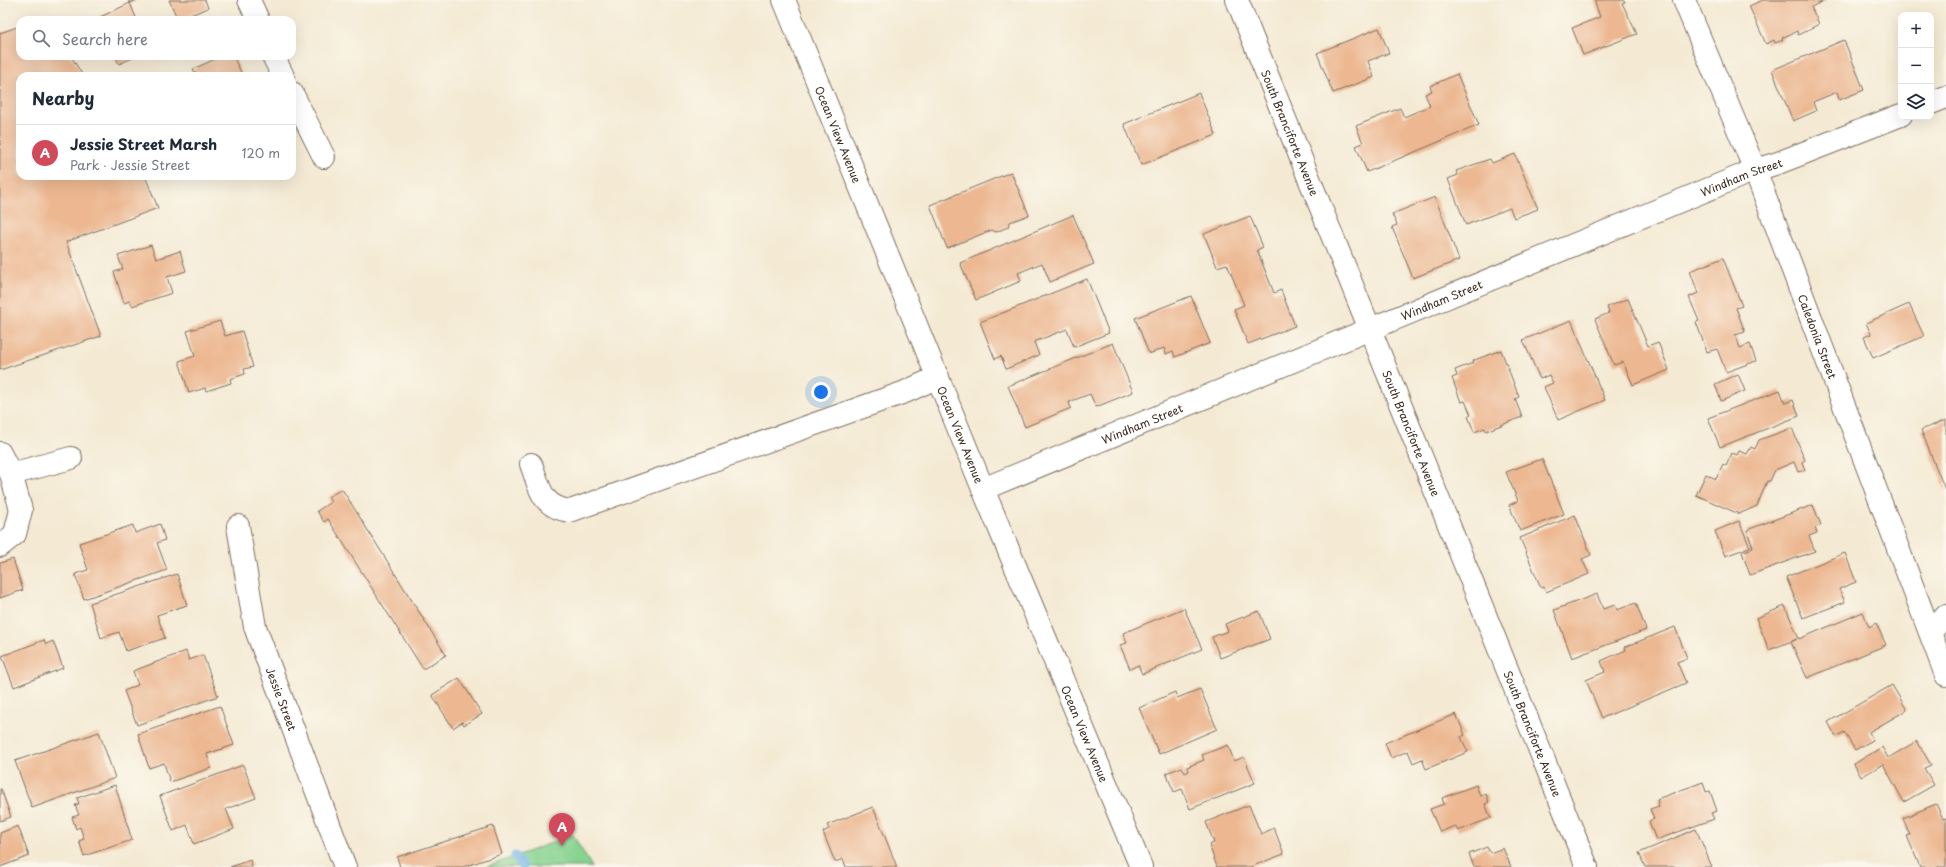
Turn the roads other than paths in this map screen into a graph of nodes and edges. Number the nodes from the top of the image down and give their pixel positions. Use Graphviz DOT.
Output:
graph roads {
  1 [pos="249,0"];
  2 [pos="784,0"];
  3 [pos="1237,0"];
  4 [pos="1684,0"];
  5 [pos="256,16"];
  6 [pos="275,60"];
  7 [pos="281,72"];
  8 [pos="1946,97"];
  9 [pos="296,101"];
  10 [pos="1934,102"];
  11 [pos="1898,116"];
  12 [pos="324,157"];
  13 [pos="1755,170"];
  14 [pos="1369,330"];
  15 [pos="938,377"];
  16 [pos="0,453"];
  17 [pos="71,458"];
  18 [pos="530,464"];
  19 [pos="11,474"];
  20 [pos="983,489"];
  21 [pos="238,526"];
  22 [pos="0,546"];
  23 [pos="1946,616"];
  24 [pos="1930,632"];
  25 [pos="1946,675"];
  26 [pos="345,867"];
  27 [pos="1141,867"];
  28 [pos="1587,867"];
  1 -- 5 [label="street"];
  2 -- 15 [label="street, Ocean View Avenue"];
  3 -- 14 [label="street, South Branciforte Avenue"];
  4 -- 13 [label="street, Caledonia Street"];
  6 -- 7 [label="street"];
  8 -- 10 [label="street"];
  9 -- 12 [label="street"];
  11 -- 13 [label="street, Windham Street"];
  13 -- 14 [label="street, Windham Street"];
  13 -- 24 [label="street, Caledonia Street"];
  14 -- 20 [label="street, Windham Street"];
  14 -- 28 [label="street, South Branciforte Avenue"];
  15 -- 18 [label="street"];
  15 -- 20 [label="street, Ocean View Avenue"];
  16 -- 19 [label="street"];
  17 -- 19 [label="street"];
  19 -- 22 [label="street"];
  20 -- 27 [label="street, Ocean View Avenue"];
  21 -- 26 [label="street, Jessie Street"];
  23 -- 24 [label="street"];
  24 -- 25 [label="street, Caledonia Street"];
}
